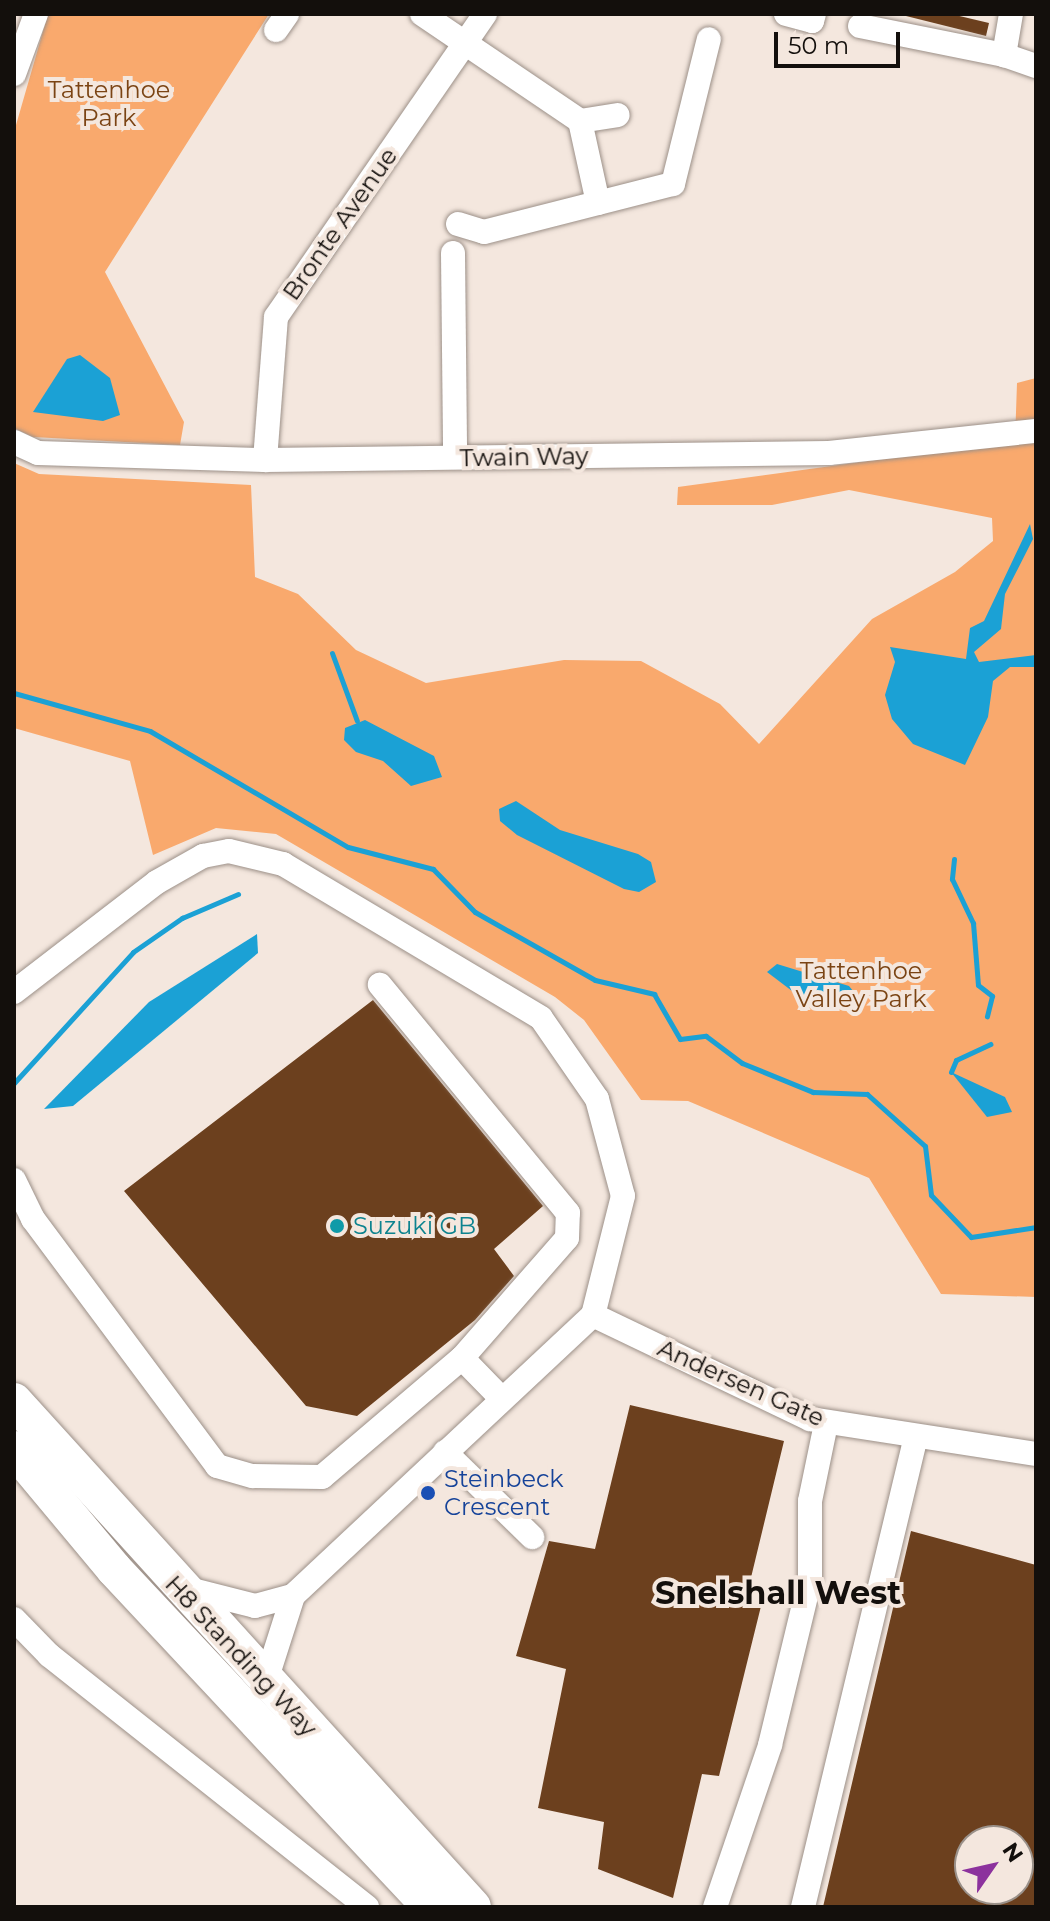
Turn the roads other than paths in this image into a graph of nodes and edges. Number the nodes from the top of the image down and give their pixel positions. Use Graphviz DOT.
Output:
graph roads {
  1 [pos="36,14"];
  2 [pos="422,14"];
  3 [pos="485,14"];
  4 [pos="786,14"];
  5 [pos="814,14"];
  6 [pos="1011,14"];
  7 [pos="860,26"];
  8 [pos="709,39"];
  9 [pos="465,43"];
  10 [pos="1004,55"];
  11 [pos="1036,66"];
  12 [pos="14,74"];
  13 [pos="618,115"];
  14 [pos="580,121"];
  15 [pos="598,203"];
  16 [pos="458,224"];
  17 [pos="453,253"];
  18 [pos="1036,431"];
  19 [pos="14,442"];
  20 [pos="455,457"];
  21 [pos="265,460"];
  22 [pos="380,985"];
  23 [pos="14,992"];
  24 [pos="14,1180"];
  25 [pos="593,1315"];
  26 [pos="462,1358"];
  27 [pos="502,1399"];
  28 [pos="14,1401"];
  29 [pos="826,1424"];
  30 [pos="915,1440"];
  31 [pos="14,1449"];
  32 [pos="445,1452"];
  33 [pos="1036,1454"];
  34 [pos="532,1537"];
  35 [pos="174,1584"];
  36 [pos="293,1596"];
  37 [pos="14,1619"];
  38 [pos="265,1684"];
  39 [pos="367,1907"];
  40 [pos="430,1907"];
  41 [pos="473,1907"];
  42 [pos="715,1907"];
  43 [pos="803,1907"];
  1 -- 12 [label="street"];
  2 -- 9 [label="street"];
  3 -- 9 [label="street, Bronte Avenue"];
  4 -- 5 [label="street"];
  6 -- 10 [label="street"];
  7 -- 10 [label="street"];
  8 -- 15 [label="street"];
  9 -- 14 [label="street"];
  9 -- 21 [label="street, Bronte Avenue"];
  10 -- 11 [label="street"];
  13 -- 14 [label="street"];
  14 -- 15 [label="street"];
  15 -- 16 [label="street"];
  17 -- 20 [label="street"];
  18 -- 20 [label="street, Twain Way"];
  19 -- 21 [label="street, Twain Way"];
  20 -- 21 [label="street, Twain Way"];
  22 -- 26 [label="street"];
  23 -- 25 [label="street"];
  24 -- 26 [label="street"];
  25 -- 27 [label="street"];
  25 -- 29 [label="street, Andersen Gate"];
  26 -- 27 [label="street"];
  27 -- 32 [label="street"];
  28 -- 35 [label="highway, H8 Standing Way"];
  29 -- 30 [label="street, Andersen Gate"];
  29 -- 42 [label="street"];
  30 -- 33 [label="street, Andersen Gate"];
  30 -- 43 [label="street"];
  31 -- 40 [label="highway, H8 Standing Way"];
  32 -- 34 [label="street"];
  32 -- 36 [label="street"];
  35 -- 36 [label="street"];
  35 -- 38 [label="highway, H8 Standing Way"];
  36 -- 38 [label="street"];
  37 -- 39 [label="street"];
  38 -- 41 [label="highway, H8 Standing Way"];
}
